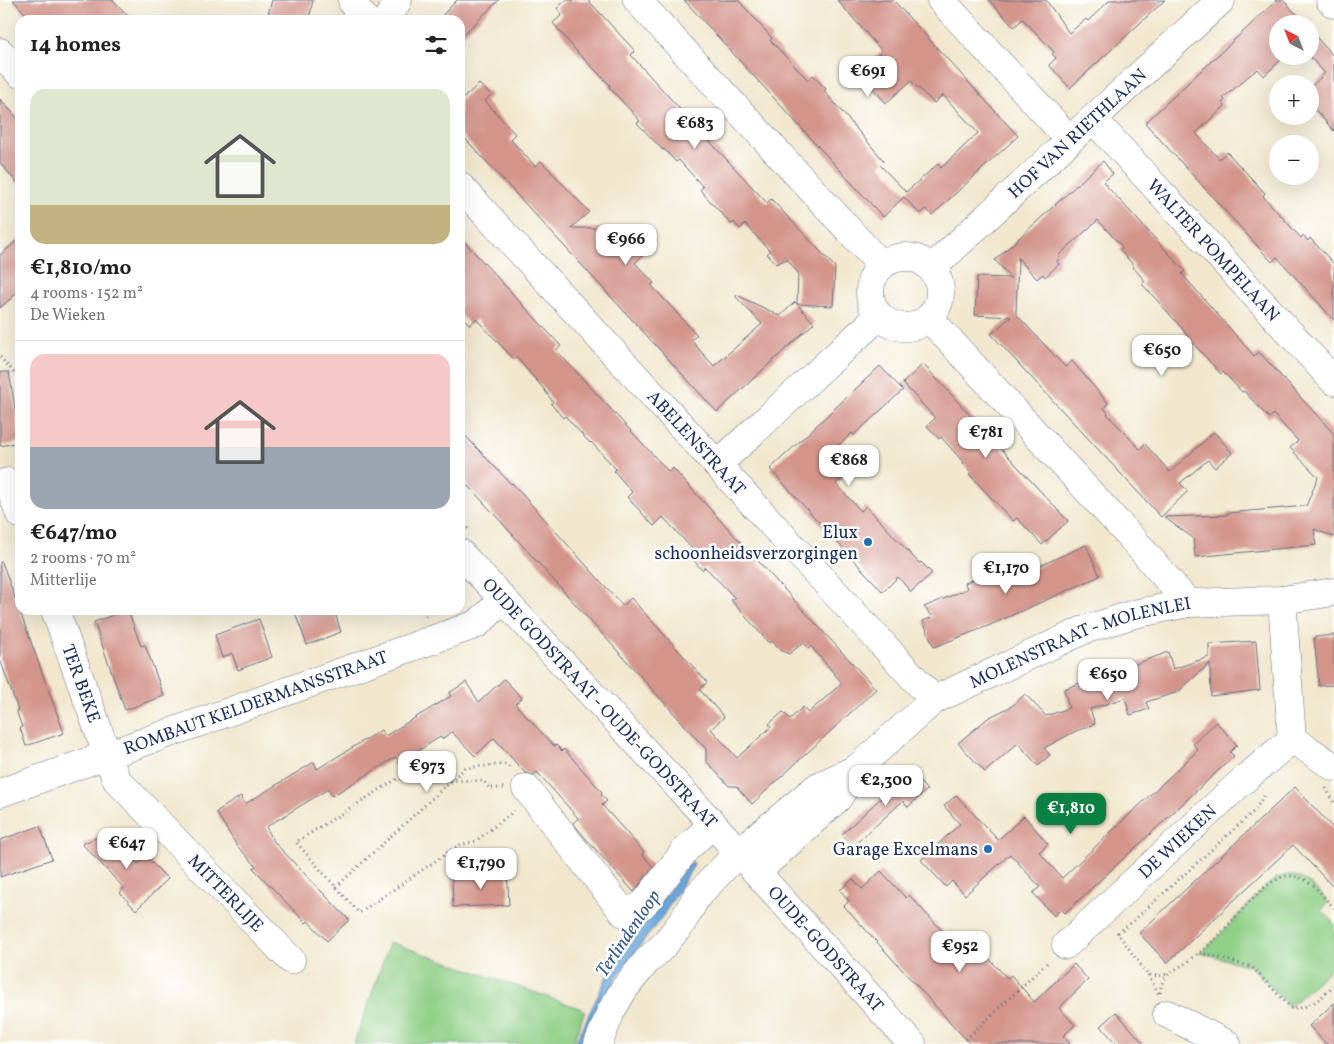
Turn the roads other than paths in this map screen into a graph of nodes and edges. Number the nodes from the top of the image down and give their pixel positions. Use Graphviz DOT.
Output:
graph roads {
  1 [pos="352,0"];
  2 [pos="398,0"];
  3 [pos="637,0"];
  4 [pos="941,0"];
  5 [pos="1221,0"];
  6 [pos="1330,0"];
  7 [pos="1334,4"];
  8 [pos="362,15"];
  9 [pos="390,15"];
  10 [pos="0,52"];
  11 [pos="15,68"];
  12 [pos="1093,118"];
  13 [pos="1070,140"];
  14 [pos="465,191"];
  15 [pos="881,265"];
  16 [pos="932,268"];
  17 [pos="879,316"];
  18 [pos="929,318"];
  19 [pos="1334,381"];
  20 [pos="717,465"];
  21 [pos="4,483"];
  22 [pos="15,504"];
  23 [pos="465,558"];
  24 [pos="1334,592"];
  25 [pos="503,600"];
  26 [pos="1282,600"];
  27 [pos="1188,603"];
  28 [pos="57,615"];
  29 [pos="934,700"];
  30 [pos="1292,739"];
  31 [pos="108,755"];
  32 [pos="856,769"];
  33 [pos="1328,775"];
  34 [pos="529,792"];
  35 [pos="0,793"];
  36 [pos="713,824"];
  37 [pos="738,853"];
  38 [pos="757,872"];
  39 [pos="1066,945"];
  40 [pos="291,960"];
  41 [pos="1163,1004"];
  42 [pos="598,1044"];
  43 [pos="912,1044"];
  44 [pos="1227,1044"];
  1 -- 8 [label="street"];
  2 -- 9 [label="street"];
  3 -- 15 [label="street"];
  4 -- 13 [label="street"];
  5 -- 12 [label="street, HOF VAN RIETHLAAN"];
  6 -- 7 [label="street"];
  10 -- 11 [label="street"];
  12 -- 13 [label="street, HOF VAN RIETHLAAN"];
  12 -- 19 [label="street, WALTER POMPELAAN"];
  13 -- 16 [label="street, HOF VAN RIETHLAAN"];
  14 -- 20 [label="street, ABELENSTRAAT"];
  15 -- 16 [label="street"];
  15 -- 17 [label="street"];
  16 -- 18 [label="street"];
  17 -- 18 [label="street"];
  17 -- 20 [label="street"];
  18 -- 27 [label="street"];
  20 -- 29 [label="street, ABELENSTRAAT"];
  21 -- 22 [label="street"];
  23 -- 25 [label="street, OUDE GODSTRAAT - OUDE-GODSTRAAT"];
  24 -- 26 [label="street, MOLENSTRAAT - MOLENLEI"];
  25 -- 31 [label="street, ROMBAUT KELDERMANSSTRAAT"];
  25 -- 36 [label="street, OUDE GODSTRAAT - OUDE-GODSTRAAT"];
  26 -- 27 [label="street, MOLENSTRAAT - MOLENLEI"];
  26 -- 30 [label="street"];
  27 -- 29 [label="street, MOLENSTRAAT - MOLENLEI"];
  28 -- 31 [label="street, TER BEKE"];
  29 -- 32 [label="street, MOLENSTRAAT - MOLENLEI"];
  30 -- 33 [label="street"];
  30 -- 39 [label="street, DE WIEKEN"];
  31 -- 35 [label="street, ROMBAUT KELDERMANSSTRAAT"];
  31 -- 40 [label="street, MITTERLIJE"];
  32 -- 37 [label="street"];
  32 -- 38 [label="street"];
  34 -- 36 [label="street"];
  36 -- 37 [label="street, OUDE GODSTRAAT - OUDE-GODSTRAAT"];
  37 -- 38 [label="street, OUDE-GODSTRAAT"];
  37 -- 42 [label="street"];
  38 -- 43 [label="street, OUDE-GODSTRAAT"];
  41 -- 44 [label="street"];
}
